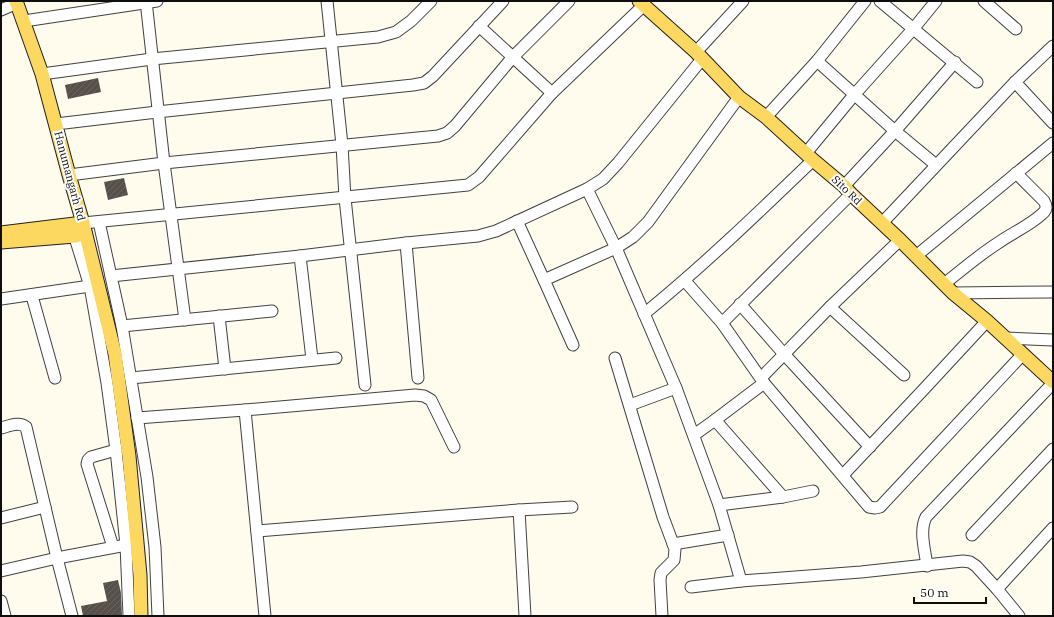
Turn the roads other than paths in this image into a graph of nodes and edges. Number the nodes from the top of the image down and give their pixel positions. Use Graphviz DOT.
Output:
graph roads {
  1 [pos="149,1"];
  2 [pos="327,1"];
  3 [pos="430,1"];
  4 [pos="503,1"];
  5 [pos="569,1"];
  6 [pos="865,1"];
  7 [pos="880,1"];
  8 [pos="936,1"];
  9 [pos="984,1"];
  10 [pos="16,2"];
  11 [pos="741,2"];
  12 [pos="642,3"];
  13 [pos="1,10"];
  14 [pos="24,21"];
  15 [pos="479,26"];
  16 [pos="914,28"];
  17 [pos="1016,29"];
  18 [pos="330,42"];
  19 [pos="1053,46"];
  20 [pos="699,55"];
  21 [pos="512,58"];
  22 [pos="152,59"];
  23 [pos="817,60"];
  24 [pos="955,62"];
  25 [pos="42,74"];
  26 [pos="977,82"];
  27 [pos="1015,82"];
  28 [pos="336,93"];
  29 [pos="552,93"];
  30 [pos="854,95"];
  31 [pos="739,97"];
  32 [pos="157,112"];
  33 [pos="766,117"];
  34 [pos="1053,123"];
  35 [pos="56,124"];
  36 [pos="895,131"];
  37 [pos="1053,142"];
  38 [pos="342,145"];
  39 [pos="809,157"];
  40 [pos="164,163"];
  41 [pos="936,165"];
  42 [pos="1016,173"];
  43 [pos="68,175"];
  44 [pos="587,189"];
  45 [pos="847,190"];
  46 [pos="345,198"];
  47 [pos="171,214"];
  48 [pos="517,221"];
  49 [pos="99,222"];
  50 [pos="882,223"];
  51 [pos="79,229"];
  52 [pos="1,233"];
  53 [pos="900,240"];
  54 [pos="1,242"];
  55 [pos="406,243"];
  56 [pos="616,248"];
  57 [pos="351,249"];
  58 [pos="300,256"];
  59 [pos="916,256"];
  60 [pos="178,268"];
  61 [pos="111,276"];
  62 [pos="544,280"];
  63 [pos="685,282"];
  64 [pos="90,286"];
  65 [pos="949,288"];
  66 [pos="1053,292"];
  67 [pos="32,296"];
  68 [pos="1,299"];
  69 [pos="740,304"];
  70 [pos="830,307"];
  71 [pos="272,311"];
  72 [pos="644,314"];
  73 [pos="219,316"];
  74 [pos="185,320"];
  75 [pos="987,321"];
  76 [pos="722,323"];
  77 [pos="122,326"];
  78 [pos="1006,338"];
  79 [pos="1053,340"];
  80 [pos="573,345"];
  81 [pos="784,354"];
  82 [pos="1022,354"];
  83 [pos="336,358"];
  84 [pos="615,358"];
  85 [pos="312,359"];
  86 [pos="225,368"];
  87 [pos="904,374"];
  88 [pos="55,378"];
  89 [pos="131,378"];
  90 [pos="418,378"];
  91 [pos="762,380"];
  92 [pos="1053,382"];
  93 [pos="365,385"];
  94 [pos="676,388"];
  95 [pos="630,405"];
  96 [pos="245,410"];
  97 [pos="137,418"];
  98 [pos="715,420"];
  99 [pos="1,428"];
  100 [pos="694,436"];
  101 [pos="454,447"];
  102 [pos="870,447"];
  103 [pos="1053,449"];
  104 [pos="116,450"];
  105 [pos="843,475"];
  106 [pos="813,491"];
  107 [pos="783,497"];
  108 [pos="719,505"];
  109 [pos="45,507"];
  110 [pos="572,507"];
  111 [pos="519,510"];
  112 [pos="1,518"];
  113 [pos="1053,528"];
  114 [pos="257,531"];
  115 [pos="728,535"];
  116 [pos="972,535"];
  117 [pos="673,544"];
  118 [pos="126,545"];
  119 [pos="113,547"];
  120 [pos="57,558"];
  121 [pos="927,566"];
  122 [pos="1,571"];
  123 [pos="741,581"];
  124 [pos="691,587"];
  125 [pos="998,589"];
  126 [pos="1,601"];
  127 [pos="70,615"];
  128 [pos="5,616"];
  129 [pos="130,616"];
  130 [pos="141,616"];
  131 [pos="158,616"];
  132 [pos="265,616"];
  133 [pos="525,616"];
  134 [pos="662,616"];
  135 [pos="1019,616"];
  1 -- 14 [label="street"];
  1 -- 22 [label="street"];
  2 -- 18 [label="street"];
  3 -- 18 [label="street"];
  4 -- 15 [label="street"];
  5 -- 21 [label="street"];
  6 -- 23 [label="street"];
  7 -- 16 [label="street"];
  8 -- 16 [label="street"];
  9 -- 17 [label="street"];
  10 -- 13 [label="street"];
  10 -- 14 [label="main road, Hanumangarh Rd"];
  11 -- 20 [label="street"];
  12 -- 20 [label="main road, Sito Rd"];
  12 -- 29 [label="street"];
  14 -- 25 [label="main road, Hanumangarh Rd"];
  15 -- 21 [label="street"];
  15 -- 28 [label="street"];
  16 -- 24 [label="street"];
  16 -- 30 [label="street"];
  18 -- 22 [label="street"];
  18 -- 28 [label="street"];
  19 -- 27 [label="street"];
  20 -- 31 [label="main road, Sito Rd"];
  20 -- 44 [label="street"];
  21 -- 29 [label="street"];
  21 -- 38 [label="street"];
  22 -- 25 [label="street"];
  22 -- 32 [label="street"];
  23 -- 30 [label="street"];
  23 -- 33 [label="street"];
  24 -- 26 [label="street"];
  24 -- 36 [label="street"];
  25 -- 35 [label="main road, Hanumangarh Rd"];
  27 -- 34 [label="street"];
  27 -- 41 [label="street"];
  28 -- 32 [label="street"];
  28 -- 38 [label="street"];
  29 -- 46 [label="street"];
  30 -- 36 [label="street"];
  30 -- 39 [label="street"];
  31 -- 33 [label="main road, Sito Rd"];
  31 -- 56 [label="street"];
  32 -- 35 [label="street"];
  32 -- 40 [label="street"];
  33 -- 39 [label="main road, Sito Rd"];
  35 -- 43 [label="main road, Hanumangarh Rd"];
  36 -- 41 [label="street"];
  36 -- 45 [label="street"];
  37 -- 42 [label="street"];
  38 -- 40 [label="street"];
  38 -- 46 [label="street"];
  39 -- 45 [label="main road, Sito Rd"];
  39 -- 63 [label="street"];
  40 -- 43 [label="street"];
  40 -- 47 [label="street"];
  41 -- 50 [label="street"];
  42 -- 59 [label="street"];
  42 -- 65 [label="street"];
  43 -- 51 [label="main road, Hanumangarh Rd"];
  44 -- 48 [label="street"];
  44 -- 56 [label="street"];
  45 -- 50 [label="main road, Sito Rd"];
  45 -- 69 [label="street"];
  46 -- 47 [label="street"];
  46 -- 57 [label="street"];
  47 -- 49 [label="street"];
  47 -- 60 [label="street"];
  48 -- 55 [label="street"];
  48 -- 62 [label="street"];
  49 -- 51 [label="street"];
  49 -- 61 [label="street"];
  50 -- 53 [label="main road, Sito Rd"];
  51 -- 52 [label="main road"];
  51 -- 54 [label="main road"];
  51 -- 64 [label="street"];
  51 -- 130 [label="main road, Hanumangarh Rd"];
  53 -- 59 [label="main road, Sito Rd"];
  53 -- 70 [label="street"];
  55 -- 57 [label="street"];
  55 -- 90 [label="street"];
  56 -- 62 [label="street"];
  56 -- 72 [label="street"];
  57 -- 58 [label="street"];
  57 -- 93 [label="street"];
  58 -- 60 [label="street"];
  58 -- 85 [label="street"];
  59 -- 65 [label="main road, Sito Rd"];
  60 -- 61 [label="street"];
  60 -- 74 [label="street"];
  61 -- 77 [label="street"];
  62 -- 80 [label="street"];
  63 -- 72 [label="street"];
  63 -- 76 [label="street"];
  64 -- 67 [label="street"];
  64 -- 104 [label="street"];
  65 -- 66 [label="street"];
  65 -- 75 [label="main road, Sito Rd"];
  67 -- 68 [label="street"];
  67 -- 88 [label="street"];
  69 -- 76 [label="street"];
  69 -- 81 [label="street"];
  70 -- 81 [label="street"];
  70 -- 87 [label="street"];
  71 -- 73 [label="street"];
  72 -- 94 [label="street"];
  73 -- 74 [label="street"];
  73 -- 86 [label="street"];
  74 -- 77 [label="street"];
  75 -- 78 [label="main road, Sito Rd"];
  75 -- 102 [label="street"];
  76 -- 91 [label="street"];
  77 -- 89 [label="street"];
  78 -- 79 [label="street"];
  78 -- 82 [label="main road, Sito Rd"];
  81 -- 91 [label="street"];
  81 -- 102 [label="street"];
  82 -- 92 [label="main road, Sito Rd"];
  82 -- 105 [label="street"];
  83 -- 85 [label="street"];
  84 -- 95 [label="street"];
  85 -- 86 [label="street"];
  86 -- 89 [label="street"];
  89 -- 97 [label="street"];
  91 -- 98 [label="street"];
  91 -- 105 [label="street"];
  92 -- 121 [label="street"];
  94 -- 95 [label="street"];
  94 -- 100 [label="street"];
  95 -- 117 [label="street"];
  96 -- 97 [label="street"];
  96 -- 101 [label="street"];
  96 -- 114 [label="street"];
  97 -- 131 [label="street"];
  98 -- 100 [label="street"];
  98 -- 107 [label="street"];
  99 -- 109 [label="street"];
  100 -- 108 [label="street"];
  102 -- 105 [label="street"];
  103 -- 116 [label="street"];
  104 -- 118 [label="street"];
  104 -- 119 [label="street"];
  106 -- 107 [label="street"];
  107 -- 108 [label="street"];
  108 -- 115 [label="street"];
  109 -- 112 [label="street"];
  109 -- 120 [label="street"];
  110 -- 111 [label="street"];
  111 -- 114 [label="street"];
  111 -- 133 [label="street"];
  113 -- 125 [label="street"];
  114 -- 132 [label="street"];
  115 -- 117 [label="street"];
  115 -- 123 [label="street"];
  117 -- 134 [label="street"];
  118 -- 119 [label="street"];
  118 -- 129 [label="street"];
  119 -- 120 [label="street"];
  120 -- 122 [label="street"];
  120 -- 127 [label="street"];
  121 -- 123 [label="street"];
  121 -- 125 [label="street"];
  123 -- 124 [label="street"];
  125 -- 135 [label="street"];
  126 -- 128 [label="street"];
}
